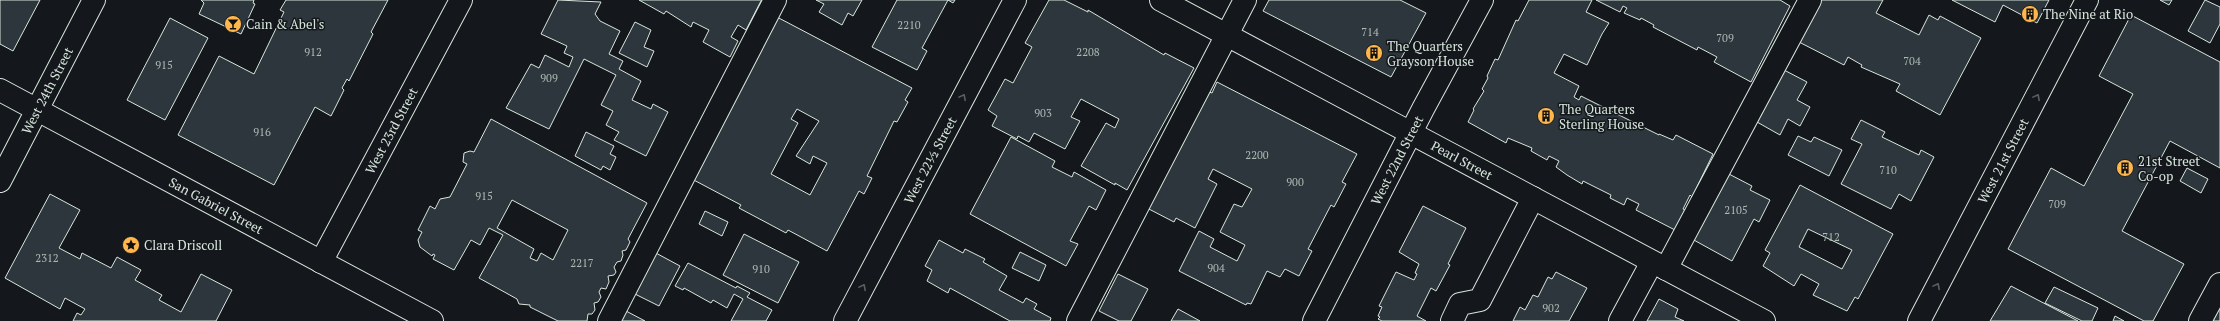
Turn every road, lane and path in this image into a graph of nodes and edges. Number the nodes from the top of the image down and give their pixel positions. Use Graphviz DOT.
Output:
graph roads {
  1 [pos="94,0"];
  2 [pos="461,0"];
  3 [pos="775,0"];
  4 [pos="1015,0"];
  5 [pos="1161,0"];
  6 [pos="1245,0"];
  7 [pos="1482,0"];
  8 [pos="1810,0"];
  9 [pos="2087,0"];
  10 [pos="1227,34"];
  11 [pos="0,90"];
  12 [pos="37,110"];
  13 [pos="1410,133"];
  14 [pos="0,181"];
  15 [pos="1533,198"];
  16 [pos="321,262"];
  17 [pos="1659,266"];
  18 [pos="2220,284"];
  19 [pos="431,321"];
  20 [pos="609,321"];
  21 [pos="845,321"];
  22 [pos="1078,321"];
  23 [pos="1314,321"];
  24 [pos="1452,321"];
  25 [pos="1620,321"];
  26 [pos="1764,321"];
  27 [pos="1919,321"];
  28 [pos="2200,321"];
  1 -- 12 [label="street, West 24th Street"];
  2 -- 16 [label="street, West 23rd Street"];
  3 -- 20 [label="street"];
  21 -- 4 [label="street, West 22½ Street, one-way"];
  5 -- 10 [label="street, Pearl Street"];
  6 -- 10 [label="street"];
  7 -- 13 [label="street, West 22nd Street"];
  8 -- 17 [label="street"];
  27 -- 9 [label="street, West 21st Street, one-way"];
  10 -- 13 [label="street, Pearl Street"];
  10 -- 22 [label="street"];
  11 -- 12 [label="street, San Gabriel Street"];
  12 -- 14 [label="street, West 24th Street"];
  12 -- 16 [label="street, San Gabriel Street"];
  13 -- 15 [label="street, Pearl Street"];
  13 -- 23 [label="street, West 22nd Street"];
  15 -- 17 [label="street, Pearl Street"];
  15 -- 24 [label="street"];
  16 -- 19 [label="street, San Gabriel Street"];
  17 -- 25 [label="street"];
  17 -- 26 [label="street, Pearl Street"];
  18 -- 28 [label="street"];
}
